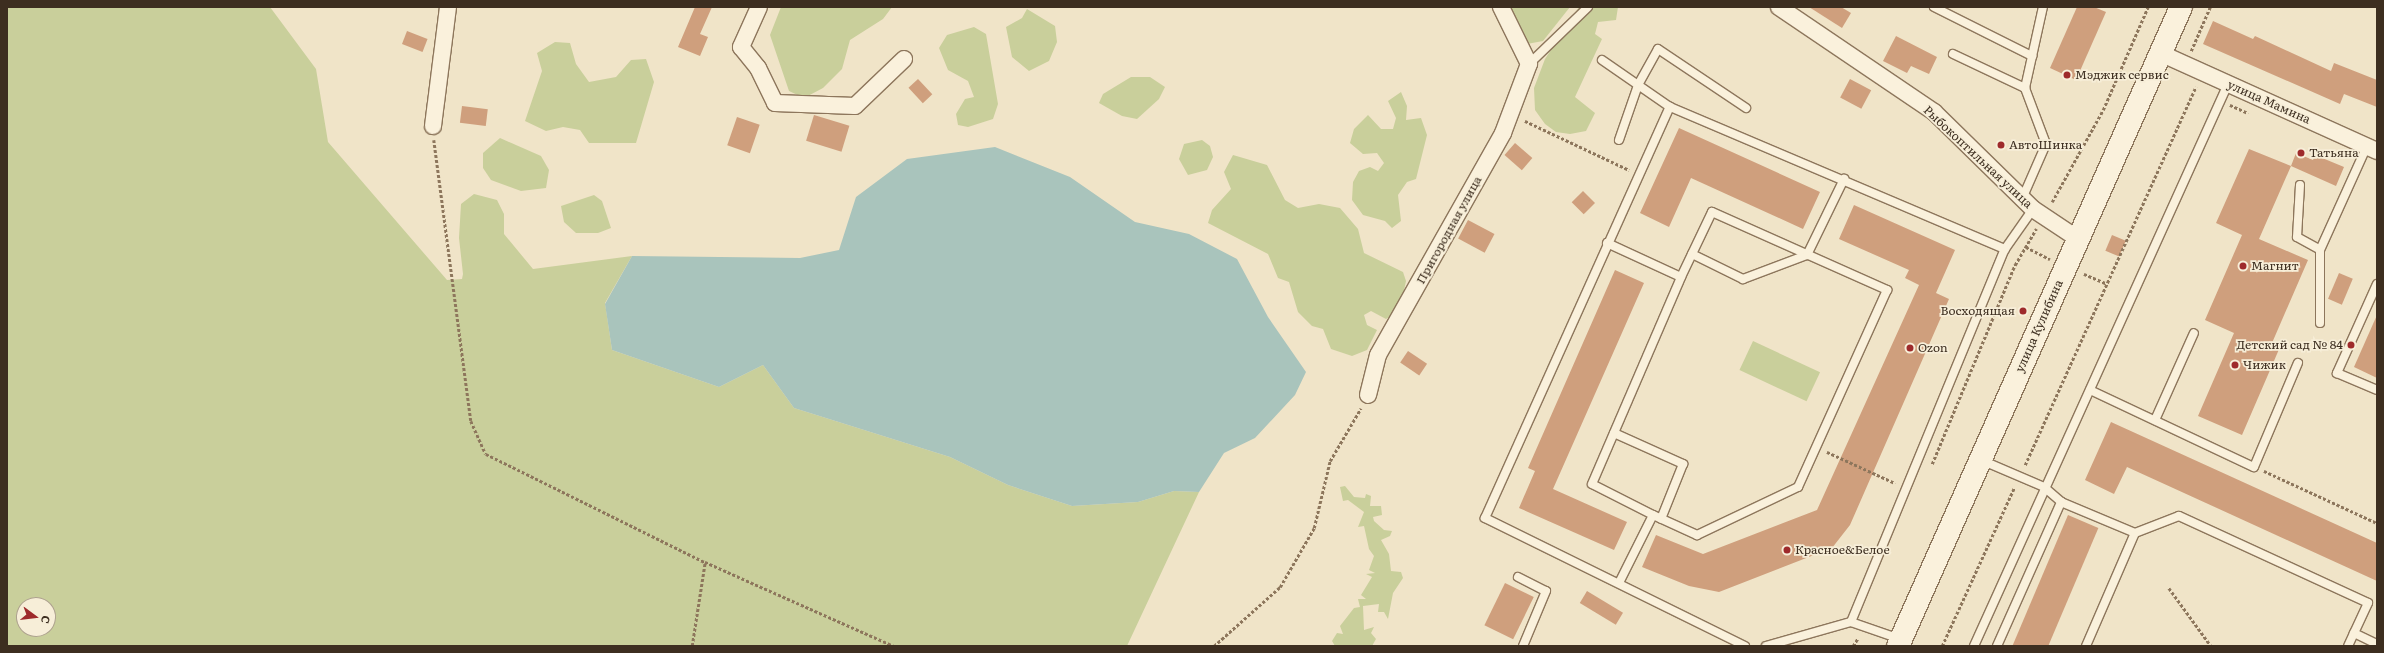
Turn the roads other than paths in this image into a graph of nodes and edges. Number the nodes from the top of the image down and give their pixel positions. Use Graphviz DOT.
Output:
graph roads {
  1 [pos="448,7"];
  2 [pos="759,7"];
  3 [pos="1501,7"];
  4 [pos="1588,7"];
  5 [pos="1779,7"];
  6 [pos="1934,7"];
  7 [pos="2043,7"];
  8 [pos="2181,7"];
  9 [pos="2160,53"];
  10 [pos="1953,54"];
  11 [pos="2032,56"];
  12 [pos="904,59"];
  13 [pos="1602,60"];
  14 [pos="1529,64"];
  15 [pos="2228,84"];
  16 [pos="1638,85"];
  17 [pos="2025,88"];
  18 [pos="1670,107"];
  19 [pos="1746,108"];
  20 [pos="433,126"];
  21 [pos="1619,140"];
  22 [pos="2372,149"];
  23 [pos="1844,180"];
  24 [pos="2300,186"];
  25 [pos="2033,208"];
  26 [pos="2078,239"];
  27 [pos="1607,243"];
  28 [pos="2005,249"];
  29 [pos="2320,250"];
  30 [pos="1692,254"];
  31 [pos="1807,255"];
  32 [pos="1682,277"];
  33 [pos="2376,288"];
  34 [pos="2320,323"];
  35 [pos="2194,333"];
  36 [pos="2298,363"];
  37 [pos="2090,390"];
  38 [pos="2377,390"];
  39 [pos="1368,395"];
  40 [pos="2154,420"];
  41 [pos="1614,433"];
  42 [pos="1980,460"];
  43 [pos="2044,487"];
  44 [pos="2061,502"];
  45 [pos="1653,515"];
  46 [pos="1661,519"];
  47 [pos="2135,533"];
  48 [pos="1518,577"];
  49 [pos="1619,583"];
  50 [pos="1852,622"];
  51 [pos="2354,634"];
  52 [pos="1899,643"];
  53 [pos="2377,644"];
  54 [pos="1523,646"];
  55 [pos="1745,646"];
  56 [pos="1766,646"];
  57 [pos="1974,646"];
  58 [pos="1997,646"];
  59 [pos="2086,646"];
  60 [pos="2348,646"];
  1 -- 20 [label="street"];
  2 -- 12 [label="street"];
  3 -- 14 [label="street"];
  4 -- 14 [label="lane"];
  5 -- 25 [label="street, Рыбокоптильная улица"];
  6 -- 11 [label="lane"];
  7 -- 11 [label="lane"];
  8 -- 9 [label="main road, улица Кулибина"];
  9 -- 15 [label="street, улица Мамина"];
  9 -- 26 [label="main road, улица Кулибина"];
  10 -- 17 [label="lane"];
  11 -- 17 [label="lane"];
  13 -- 16 [label="lane"];
  14 -- 39 [label="street, Пригородная улица"];
  15 -- 22 [label="street, улица Мамина"];
  15 -- 37 [label="lane"];
  16 -- 18 [label="lane"];
  16 -- 19 [label="lane"];
  16 -- 21 [label="lane"];
  17 -- 25 [label="lane"];
  18 -- 23 [label="lane"];
  18 -- 27 [label="lane"];
  22 -- 29 [label="lane"];
  23 -- 28 [label="lane"];
  23 -- 31 [label="lane"];
  24 -- 29 [label="lane"];
  25 -- 26 [label="street, Рыбокоптильная улица"];
  25 -- 28 [label="lane"];
  26 -- 42 [label="main road, улица Кулибина"];
  27 -- 32 [label="lane"];
  27 -- 49 [label="lane"];
  28 -- 50 [label="lane"];
  29 -- 34 [label="lane"];
  30 -- 31 [label="lane"];
  30 -- 31 [label="lane"];
  30 -- 32 [label="lane"];
  31 -- 46 [label="lane"];
  32 -- 41 [label="lane"];
  33 -- 38 [label="lane"];
  35 -- 40 [label="lane"];
  36 -- 40 [label="lane"];
  37 -- 40 [label="lane"];
  37 -- 43 [label="lane"];
  41 -- 45 [label="lane"];
  41 -- 46 [label="lane"];
  42 -- 43 [label="lane"];
  42 -- 52 [label="main road, улица Кулибина"];
  43 -- 44 [label="lane"];
  43 -- 57 [label="lane"];
  44 -- 47 [label="lane"];
  44 -- 58 [label="lane"];
  45 -- 46 [label="lane"];
  45 -- 49 [label="lane"];
  47 -- 51 [label="lane"];
  47 -- 59 [label="lane"];
  48 -- 54 [label="lane"];
  49 -- 55 [label="lane"];
  50 -- 52 [label="lane"];
  50 -- 56 [label="lane"];
  51 -- 53 [label="lane"];
  51 -- 60 [label="lane"];
}
